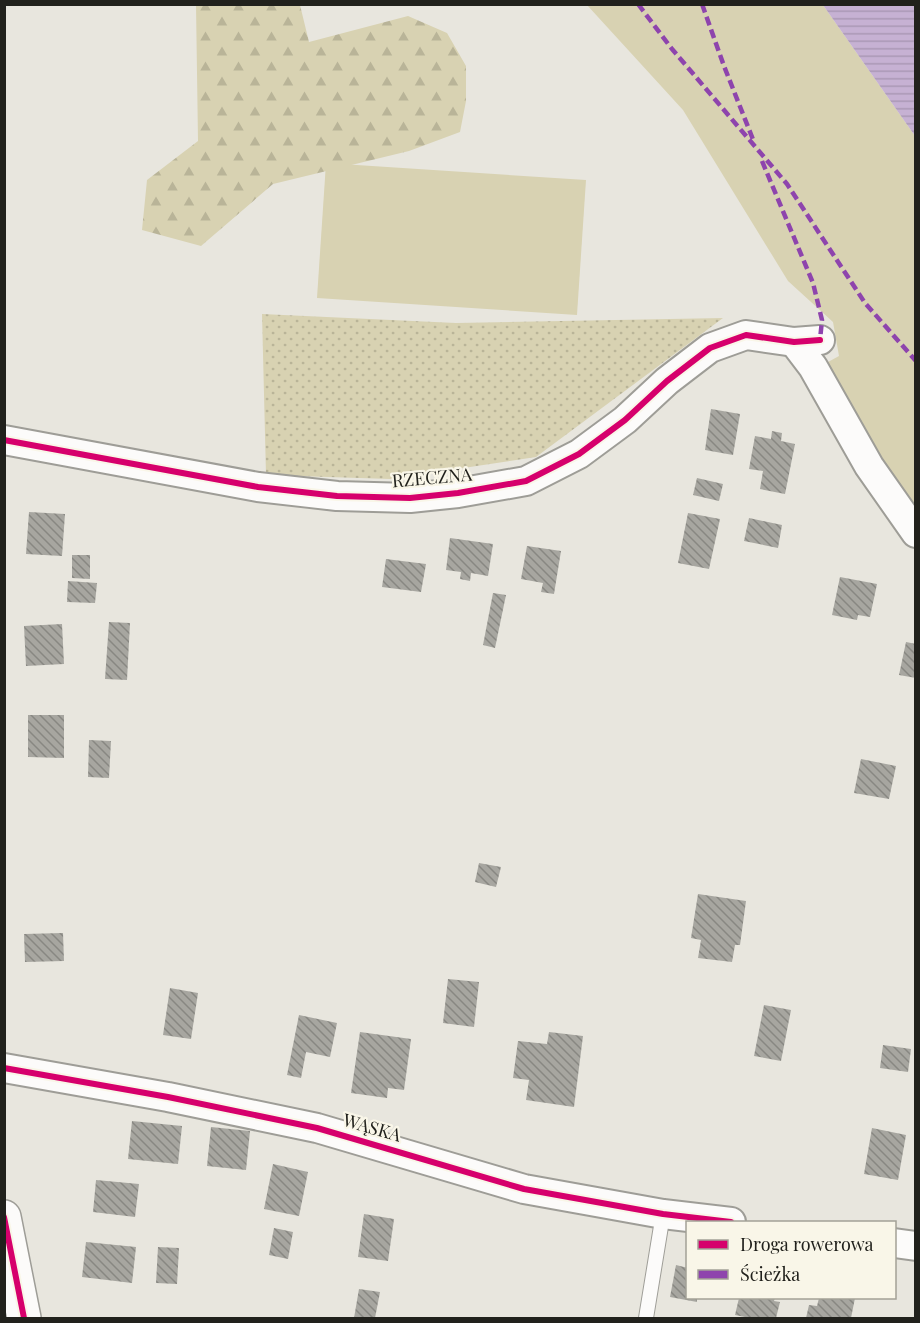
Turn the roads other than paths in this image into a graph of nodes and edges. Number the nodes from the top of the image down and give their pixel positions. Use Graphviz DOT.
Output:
graph roads {
  1 [pos="4,440"];
  2 [pos="915,533"];
  3 [pos="4,1068"];
  4 [pos="663,1214"];
  5 [pos="4,1217"];
  6 [pos="722,1221"];
  7 [pos="896,1244"];
  8 [pos="915,1246"];
  9 [pos="24,1318"];
  10 [pos="646,1318"];
  1 -- 2 [label="street, RZECZNA"];
  3 -- 4 [label="street, WĄSKA"];
  4 -- 6 [label="street, WĄSKA"];
  4 -- 10 [label="lane"];
  5 -- 9 [label="street"];
  7 -- 8 [label="street"];
}
